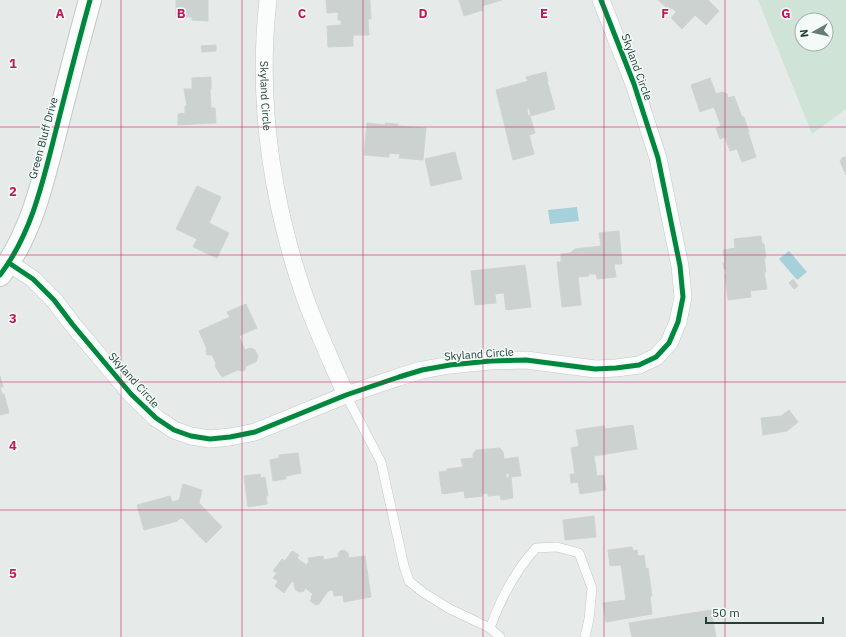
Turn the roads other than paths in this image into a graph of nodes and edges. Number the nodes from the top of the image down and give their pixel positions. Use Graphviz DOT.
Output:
graph roads {
  1 [pos="90,0"];
  2 [pos="268,0"];
  3 [pos="601,0"];
  4 [pos="5,269"];
  5 [pos="346,395"];
  6 [pos="490,628"];
  7 [pos="500,637"];
  8 [pos="585,637"];
  1 -- 4 [label="street, Green Bluff Drive"];
  2 -- 5 [label="street, Skyland Circle"];
  3 -- 5 [label="street, Skyland Circle"];
  4 -- 5 [label="street, Skyland Circle"];
  5 -- 6 [label="lane"];
  6 -- 7 [label="lane"];
  6 -- 8 [label="lane"];
}
